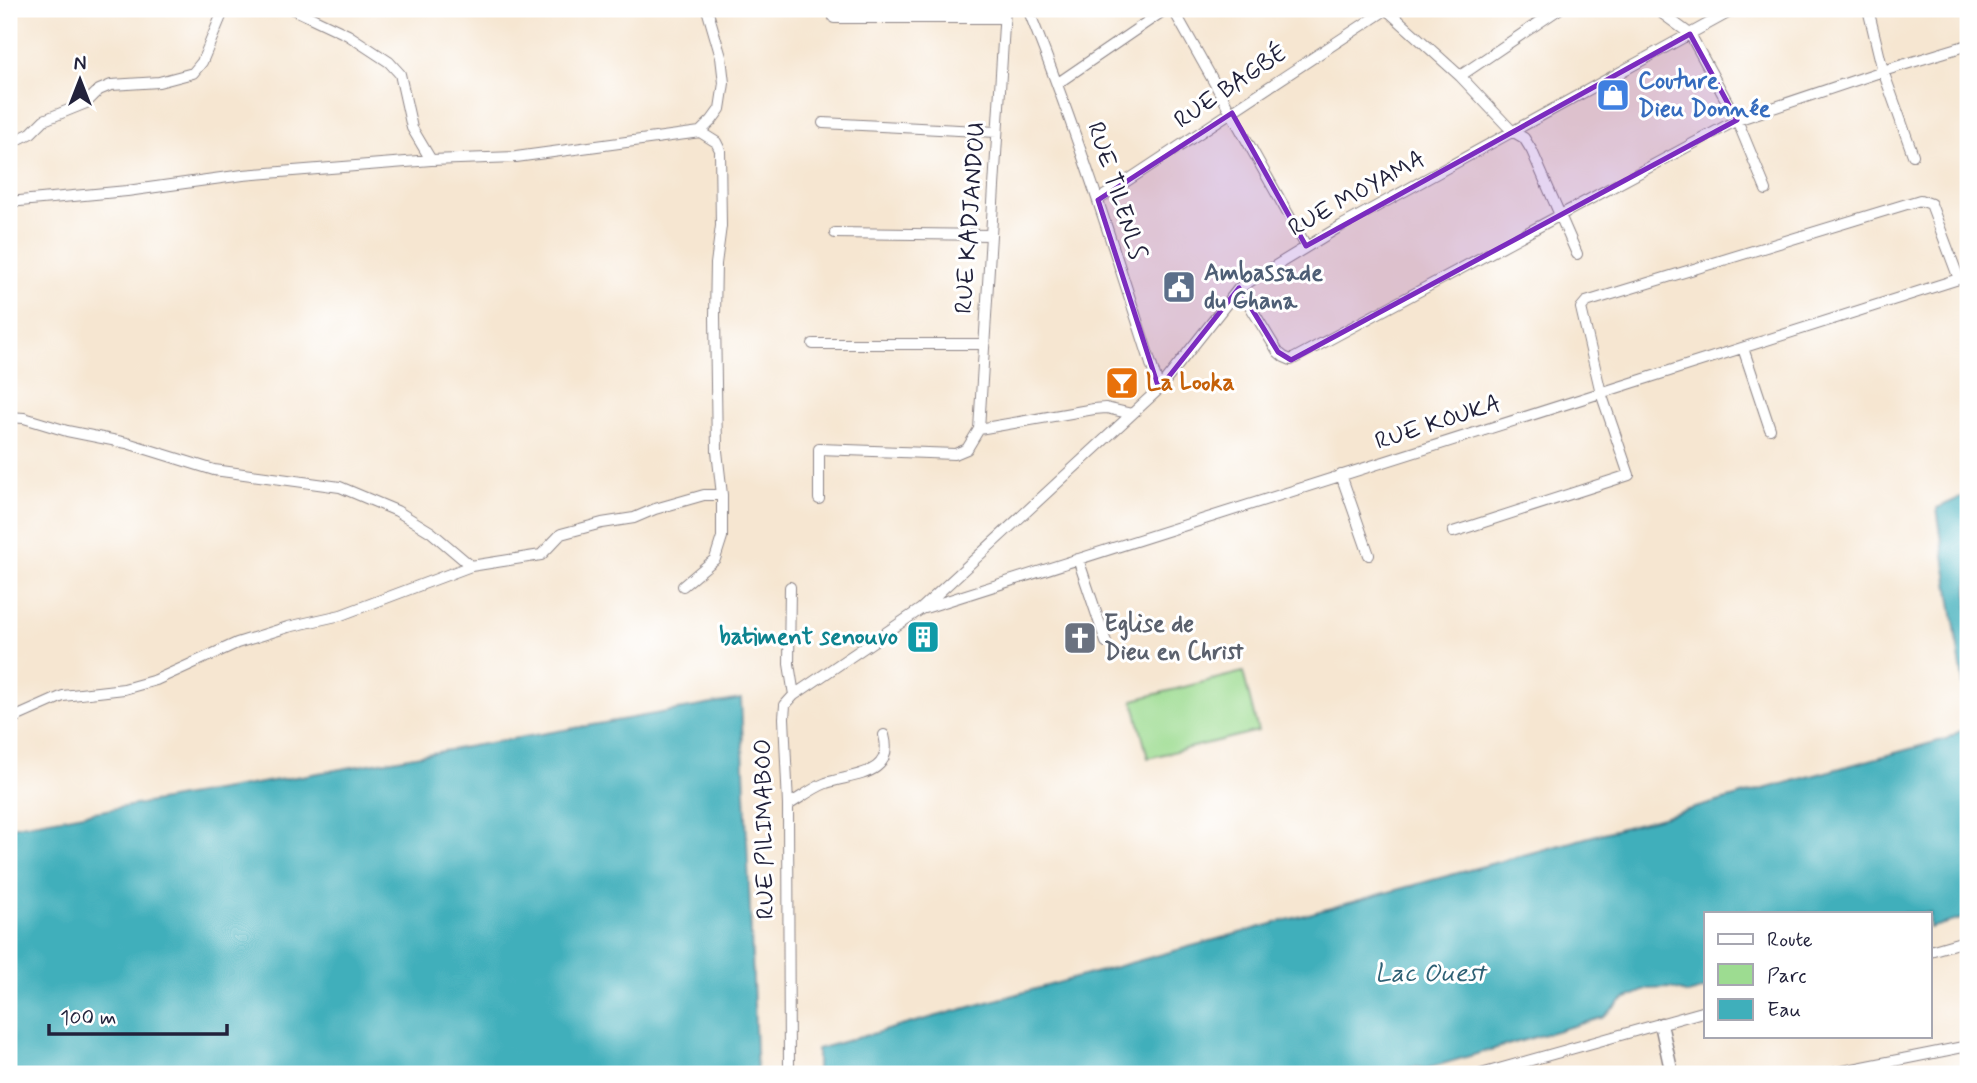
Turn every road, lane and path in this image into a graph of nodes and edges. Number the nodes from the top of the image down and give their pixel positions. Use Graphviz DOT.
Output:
graph roads {
  1 [pos="224,9"];
  2 [pos="293,9"];
  3 [pos="707,9"];
  4 [pos="1028,9"];
  5 [pos="1167,9"];
  6 [pos="1173,9"];
  7 [pos="1386,9"];
  8 [pos="1559,9"];
  9 [pos="1656,9"];
  10 [pos="1735,9"];
  11 [pos="1868,9"];
  12 [pos="1005,13"];
  13 [pos="834,18"];
  14 [pos="1690,34"];
  15 [pos="1968,45"];
  16 [pos="1883,71"];
  17 [pos="1460,76"];
  18 [pos="1058,83"];
  19 [pos="1231,113"];
  20 [pos="1737,120"];
  21 [pos="823,123"];
  22 [pos="1512,131"];
  23 [pos="700,132"];
  24 [pos="997,132"];
  25 [pos="9,144"];
  26 [pos="1913,155"];
  27 [pos="430,160"];
  28 [pos="1766,190"];
  29 [pos="1098,200"];
  30 [pos="9,202"];
  31 [pos="1562,216"];
  32 [pos="835,233"];
  33 [pos="991,235"];
  34 [pos="1306,246"];
  35 [pos="1577,254"];
  36 [pos="1964,278"];
  37 [pos="1239,288"];
  38 [pos="813,344"];
  39 [pos="984,344"];
  40 [pos="1743,348"];
  41 [pos="1158,389"];
  42 [pos="1601,393"];
  43 [pos="1132,414"];
  44 [pos="9,417"];
  45 [pos="979,429"];
  46 [pos="1770,429"];
  47 [pos="1341,475"];
  48 [pos="722,495"];
  49 [pos="819,499"];
  50 [pos="1453,532"];
  51 [pos="1369,555"];
  52 [pos="1079,559"];
  53 [pos="471,566"];
  54 [pos="683,586"];
  55 [pos="790,587"];
  56 [pos="921,609"];
  57 [pos="1106,642"];
  58 [pos="794,695"];
  59 [pos="9,720"];
  60 [pos="884,735"];
  61 [pos="788,805"];
  62 [pos="1968,940"];
  63 [pos="1932,950"];
  64 [pos="1704,1013"];
  65 [pos="1661,1024"];
  66 [pos="1968,1045"];
  67 [pos="789,1074"];
  68 [pos="1481,1074"];
  69 [pos="1672,1074"];
  70 [pos="1828,1074"];
  1 -- 25 [label="street"];
  2 -- 27 [label="street"];
  3 -- 23 [label="street"];
  4 -- 18 [label="street, RUE TILENLS"];
  5 -- 18 [label="street"];
  6 -- 19 [label="street"];
  7 -- 17 [label="street"];
  7 -- 19 [label="street, RUE BAGBÉ"];
  8 -- 17 [label="street"];
  9 -- 14 [label="street"];
  10 -- 14 [label="street, RUE MOYAMA"];
  11 -- 16 [label="street"];
  12 -- 13 [label="street"];
  12 -- 24 [label="street, RUE KADJANDOU"];
  14 -- 20 [label="street"];
  14 -- 22 [label="street, RUE MOYAMA"];
  15 -- 16 [label="street"];
  16 -- 20 [label="street"];
  16 -- 26 [label="street"];
  17 -- 22 [label="street"];
  18 -- 29 [label="street, RUE TILENLS"];
  19 -- 29 [label="street, RUE BAGBÉ"];
  19 -- 34 [label="street"];
  20 -- 28 [label="street"];
  20 -- 31 [label="street"];
  21 -- 24 [label="street"];
  22 -- 31 [label="street"];
  22 -- 34 [label="street, RUE MOYAMA"];
  23 -- 27 [label="street"];
  23 -- 48 [label="street"];
  24 -- 33 [label="street, RUE KADJANDOU"];
  27 -- 30 [label="street"];
  29 -- 41 [label="street, RUE TILENLS"];
  31 -- 35 [label="street"];
  31 -- 37 [label="street"];
  32 -- 33 [label="street"];
  33 -- 39 [label="street, RUE KADJANDOU"];
  34 -- 37 [label="street, RUE MOYAMA"];
  36 -- 40 [label="street, RUE KOUKA"];
  36 -- 42 [label="street"];
  37 -- 41 [label="street, RUE MOYAMA"];
  38 -- 39 [label="street"];
  39 -- 45 [label="street, RUE KADJANDOU"];
  40 -- 42 [label="street, RUE KOUKA"];
  40 -- 46 [label="street"];
  41 -- 43 [label="street, RUE MOYAMA"];
  42 -- 47 [label="street, RUE KOUKA"];
  42 -- 50 [label="street"];
  43 -- 45 [label="street"];
  43 -- 56 [label="street, RUE MOYAMA"];
  44 -- 53 [label="street"];
  45 -- 49 [label="street"];
  47 -- 51 [label="street"];
  47 -- 52 [label="street, RUE KOUKA"];
  48 -- 53 [label="street"];
  48 -- 54 [label="street"];
  52 -- 56 [label="street, RUE KOUKA"];
  52 -- 57 [label="street"];
  53 -- 59 [label="street"];
  55 -- 58 [label="street, RUE PILIMABOO"];
  56 -- 58 [label="street, RUE MOYAMA"];
  58 -- 61 [label="street, RUE PILIMABOO"];
  60 -- 61 [label="street"];
  61 -- 67 [label="street, RUE PILIMABOO"];
  62 -- 63 [label="street"];
  64 -- 65 [label="street"];
  65 -- 68 [label="street"];
  65 -- 69 [label="street"];
  66 -- 70 [label="street"];
}
